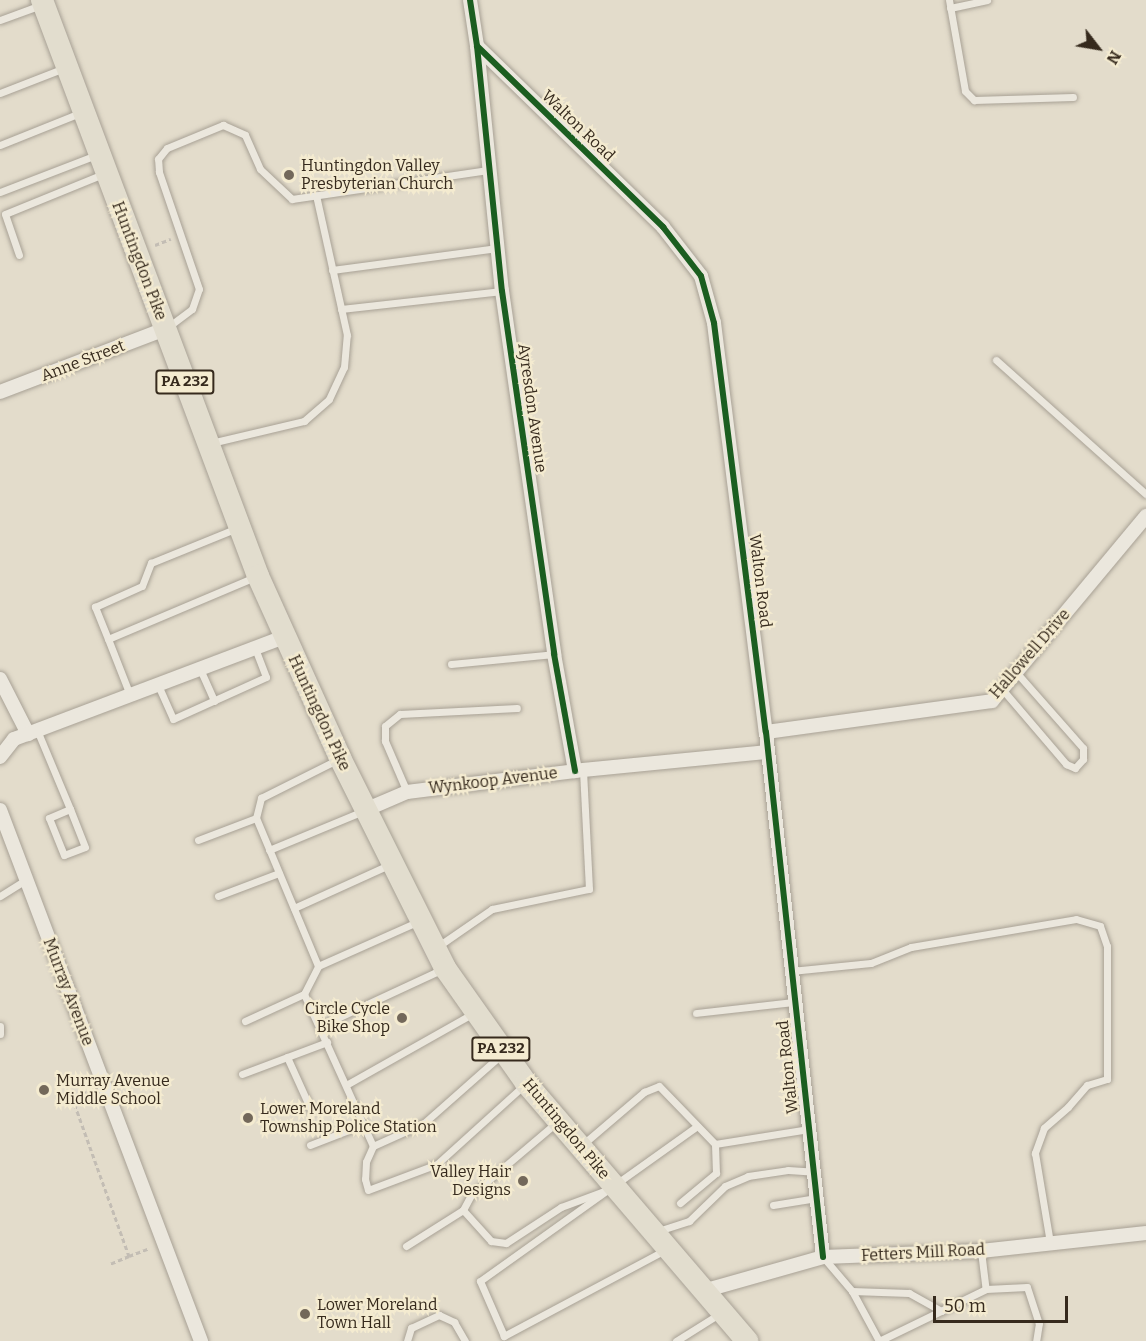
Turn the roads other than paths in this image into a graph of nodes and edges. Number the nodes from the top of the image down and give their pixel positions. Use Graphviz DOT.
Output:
graph roads {
  1 [pos="470,0"];
  2 [pos="949,0"];
  3 [pos="987,0"];
  4 [pos="43,2"];
  5 [pos="951,8"];
  6 [pos="0,20"];
  7 [pos="477,46"];
  8 [pos="67,67"];
  9 [pos="0,93"];
  10 [pos="1073,97"];
  11 [pos="82,112"];
  12 [pos="0,146"];
  13 [pos="102,163"];
  14 [pos="488,170"];
  15 [pos="0,192"];
  16 [pos="316,195"];
  17 [pos="496,248"];
  18 [pos="20,255"];
  19 [pos="332,270"];
  20 [pos="502,291"];
  21 [pos="341,309"];
  22 [pos="165,329"];
  23 [pos="996,360"];
  24 [pos="0,392"];
  25 [pos="208,444"];
  26 [pos="1146,494"];
  27 [pos="1146,516"];
  28 [pos="239,527"];
  29 [pos="258,576"];
  30 [pos="284,637"];
  31 [pos="108,639"];
  32 [pos="255,649"];
  33 [pos="554,654"];
  34 [pos="451,664"];
  35 [pos="200,669"];
  36 [pos="1016,672"];
  37 [pos="0,679"];
  38 [pos="158,685"];
  39 [pos="1002,689"];
  40 [pos="130,695"];
  41 [pos="214,701"];
  42 [pos="517,708"];
  43 [pos="32,732"];
  44 [pos="766,732"];
  45 [pos="768,752"];
  46 [pos="0,757"];
  47 [pos="340,758"];
  48 [pos="579,771"];
  49 [pos="407,792"];
  50 [pos="70,809"];
  51 [pos="0,810"];
  52 [pos="365,810"];
  53 [pos="256,818"];
  54 [pos="198,840"];
  55 [pos="269,850"];
  56 [pos="391,864"];
  57 [pos="279,873"];
  58 [pos="26,880"];
  59 [pos="0,896"];
  60 [pos="218,896"];
  61 [pos="294,908"];
  62 [pos="420,920"];
  63 [pos="440,958"];
  64 [pos="318,966"];
  65 [pos="791,971"];
  66 [pos="304,994"];
  67 [pos="794,1002"];
  68 [pos="475,1012"];
  69 [pos="696,1013"];
  70 [pos="245,1021"];
  71 [pos="0,1026"];
  72 [pos="320,1026"];
  73 [pos="0,1034"];
  74 [pos="327,1042"];
  75 [pos="504,1053"];
  76 [pos="287,1058"];
  77 [pos="242,1074"];
  78 [pos="526,1083"];
  79 [pos="346,1085"];
  80 [pos="312,1112"];
  81 [pos="558,1121"];
  82 [pos="364,1124"];
  83 [pos="698,1126"];
  84 [pos="809,1130"];
  85 [pos="715,1144"];
  86 [pos="310,1145"];
  87 [pos="373,1146"];
  88 [pos="580,1147"];
  89 [pos="813,1172"];
  90 [pos="615,1187"];
  91 [pos="816,1198"];
  92 [pos="680,1203"];
  93 [pos="773,1206"];
  94 [pos="463,1210"];
  95 [pos="1146,1233"];
  96 [pos="660,1241"];
  97 [pos="1050,1243"];
  98 [pos="406,1246"];
  99 [pos="981,1251"];
  100 [pos="823,1257"];
  101 [pos="986,1289"];
  102 [pos="703,1290"];
  103 [pos="852,1291"];
  104 [pos="941,1311"];
  105 [pos="721,1312"];
  106 [pos="201,1341"];
  107 [pos="407,1341"];
  108 [pos="465,1341"];
  109 [pos="676,1341"];
  110 [pos="747,1341"];
  111 [pos="1036,1341"];
  1 -- 7 [label="street"];
  2 -- 5 [label="lane"];
  3 -- 5 [label="lane"];
  4 -- 6 [label="lane"];
  4 -- 8 [label="main road, Huntingdon Pike / PA 232"];
  5 -- 10 [label="lane"];
  7 -- 14 [label="street, Ayresdon Avenue"];
  7 -- 44 [label="street, Walton Road"];
  8 -- 9 [label="lane"];
  8 -- 11 [label="main road, Huntingdon Pike / PA 232"];
  11 -- 12 [label="lane"];
  11 -- 13 [label="main road, Huntingdon Pike / PA 232"];
  13 -- 15 [label="lane"];
  13 -- 18 [label="lane"];
  13 -- 22 [label="main road, Huntingdon Pike / PA 232"];
  14 -- 16 [label="lane"];
  14 -- 17 [label="street, Ayresdon Avenue"];
  16 -- 19 [label="lane"];
  16 -- 22 [label="lane"];
  17 -- 19 [label="lane"];
  17 -- 20 [label="street, Ayresdon Avenue"];
  19 -- 21 [label="lane"];
  20 -- 21 [label="lane"];
  20 -- 33 [label="street, Ayresdon Avenue"];
  21 -- 25 [label="lane"];
  22 -- 24 [label="street, Anne Street"];
  22 -- 25 [label="main road, Huntingdon Pike / PA 232"];
  23 -- 26 [label="lane"];
  25 -- 28 [label="main road, Huntingdon Pike / PA 232"];
  27 -- 36 [label="street, Hallowell Drive"];
  28 -- 29 [label="main road, Huntingdon Pike / PA 232"];
  28 -- 31 [label="lane"];
  29 -- 30 [label="main road, Huntingdon Pike / PA 232"];
  29 -- 31 [label="lane"];
  30 -- 32 [label="street"];
  30 -- 47 [label="main road, Huntingdon Pike / PA 232"];
  31 -- 40 [label="lane"];
  32 -- 35 [label="street"];
  32 -- 41 [label="lane"];
  33 -- 34 [label="lane"];
  33 -- 48 [label="street, Ayresdon Avenue"];
  35 -- 38 [label="street"];
  35 -- 41 [label="lane"];
  36 -- 39 [label="street, Hallowell Drive"];
  36 -- 39 [label="lane"];
  37 -- 43 [label="street"];
  38 -- 40 [label="street"];
  38 -- 41 [label="lane"];
  39 -- 44 [label="street, Hallowell Drive"];
  40 -- 43 [label="street"];
  42 -- 49 [label="lane"];
  43 -- 46 [label="street"];
  43 -- 50 [label="lane"];
  44 -- 45 [label="street, Walton Road"];
  45 -- 48 [label="street, Wynkoop Avenue"];
  45 -- 65 [label="street, Walton Road"];
  47 -- 52 [label="main road, Huntingdon Pike / PA 232"];
  47 -- 53 [label="lane"];
  48 -- 49 [label="street, Wynkoop Avenue"];
  48 -- 63 [label="lane"];
  49 -- 52 [label="street, Wynkoop Avenue"];
  50 -- 50 [label="lane"];
  51 -- 58 [label="street, Murray Avenue"];
  52 -- 55 [label="lane"];
  52 -- 56 [label="main road, Huntingdon Pike / PA 232"];
  53 -- 54 [label="lane"];
  53 -- 55 [label="lane"];
  55 -- 57 [label="lane"];
  56 -- 61 [label="lane"];
  56 -- 62 [label="main road, Huntingdon Pike / PA 232"];
  57 -- 60 [label="lane"];
  57 -- 61 [label="lane"];
  58 -- 59 [label="lane"];
  58 -- 106 [label="street, Murray Avenue"];
  61 -- 64 [label="lane"];
  62 -- 63 [label="main road, Huntingdon Pike / PA 232"];
  62 -- 64 [label="lane"];
  63 -- 68 [label="main road, Huntingdon Pike / PA 232"];
  63 -- 72 [label="lane"];
  64 -- 66 [label="lane"];
  65 -- 67 [label="street, Walton Road"];
  65 -- 97 [label="lane"];
  66 -- 70 [label="lane"];
  66 -- 72 [label="lane"];
  67 -- 69 [label="lane"];
  67 -- 84 [label="street, Walton Road"];
  68 -- 75 [label="main road, Huntingdon Pike / PA 232"];
  68 -- 79 [label="lane"];
  71 -- 73 [label="lane"];
  72 -- 74 [label="lane"];
  74 -- 76 [label="lane"];
  74 -- 79 [label="lane"];
  75 -- 78 [label="main road, Huntingdon Pike / PA 232"];
  75 -- 87 [label="lane"];
  76 -- 77 [label="lane"];
  76 -- 80 [label="lane"];
  78 -- 81 [label="main road, Huntingdon Pike / PA 232"];
  78 -- 87 [label="lane"];
  79 -- 82 [label="lane"];
  81 -- 88 [label="main road, Huntingdon Pike / PA 232"];
  81 -- 94 [label="lane"];
  82 -- 86 [label="lane"];
  82 -- 87 [label="lane"];
  83 -- 85 [label="lane"];
  83 -- 88 [label="lane"];
  83 -- 90 [label="lane"];
  84 -- 85 [label="lane"];
  84 -- 89 [label="street, Walton Road"];
  85 -- 92 [label="lane"];
  88 -- 90 [label="main road, Huntingdon Pike / PA 232"];
  89 -- 91 [label="street, Walton Road"];
  89 -- 96 [label="lane"];
  90 -- 94 [label="lane"];
  90 -- 96 [label="main road, Huntingdon Pike / PA 232"];
  90 -- 96 [label="lane"];
  91 -- 93 [label="lane"];
  91 -- 100 [label="street, Walton Road"];
  94 -- 98 [label="lane"];
  95 -- 97 [label="street, Fetters Mill Road"];
  96 -- 102 [label="main road, Huntingdon Pike / PA 232"];
  97 -- 99 [label="street, Fetters Mill Road"];
  99 -- 100 [label="street, Fetters Mill Road"];
  99 -- 101 [label="lane"];
  100 -- 102 [label="street, Fetters Mill Road"];
  100 -- 103 [label="lane"];
  101 -- 104 [label="lane"];
  101 -- 111 [label="lane"];
  102 -- 105 [label="main road, Huntingdon Pike / PA 232"];
  103 -- 104 [label="lane"];
  103 -- 104 [label="lane"];
  105 -- 109 [label="lane"];
  105 -- 110 [label="main road, Huntingdon Pike / PA 232"];
  107 -- 108 [label="lane"];
}
